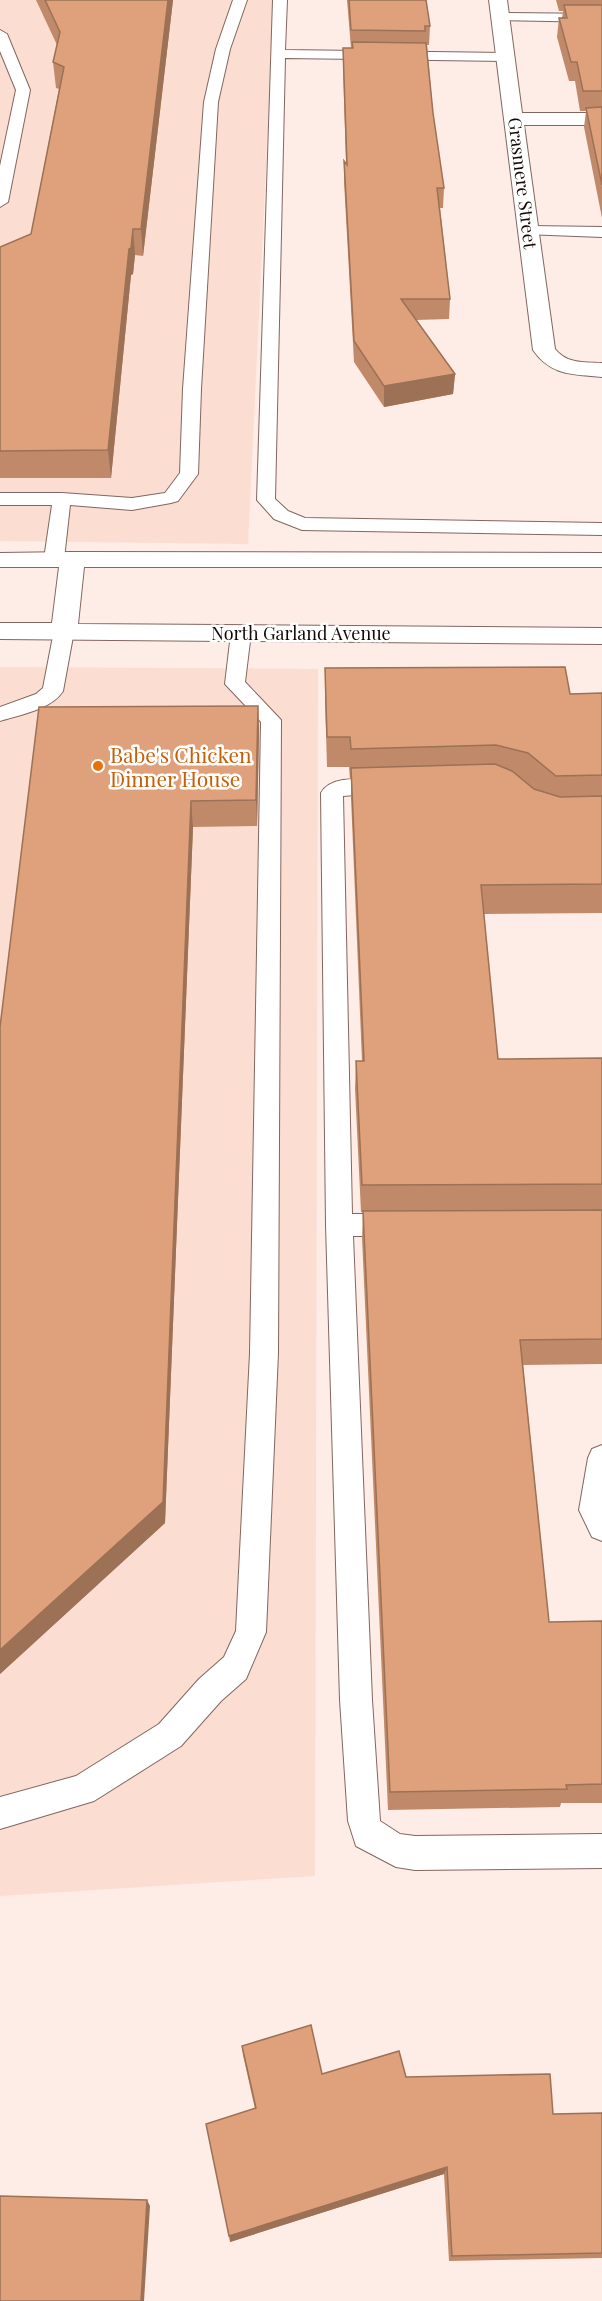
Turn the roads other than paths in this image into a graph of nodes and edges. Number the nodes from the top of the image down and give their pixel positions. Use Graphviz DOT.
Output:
graph roads {
  1 [pos="240,0"];
  2 [pos="280,0"];
  3 [pos="499,9"];
  4 [pos="602,18"];
  5 [pos="0,34"];
  6 [pos="278,54"];
  7 [pos="506,57"];
  8 [pos="515,119"];
  9 [pos="602,119"];
  10 [pos="3,175"];
  11 [pos="0,202"];
  12 [pos="530,231"];
  13 [pos="602,232"];
  14 [pos="602,370"];
  15 [pos="0,499"];
  16 [pos="62,499"];
  17 [pos="602,529"];
  18 [pos="63,559"];
  19 [pos="0,560"];
  20 [pos="602,560"];
  21 [pos="0,631"];
  22 [pos="64,631"];
  23 [pos="241,633"];
  24 [pos="602,636"];
  25 [pos="6,710"];
  26 [pos="399,786"];
  27 [pos="339,1225"];
  28 [pos="423,1225"];
  29 [pos="602,1458"];
  30 [pos="602,1527"];
  31 [pos="0,1813"];
  32 [pos="602,1851"];
  1 -- 16 [label="lane"];
  2 -- 6 [label="lane"];
  3 -- 4 [label="lane"];
  3 -- 7 [label="main road, Grasmere Street"];
  5 -- 10 [label="lane"];
  6 -- 7 [label="lane"];
  6 -- 17 [label="lane"];
  7 -- 8 [label="main road, Grasmere Street"];
  8 -- 9 [label="main road"];
  8 -- 12 [label="main road, Grasmere Street"];
  10 -- 11 [label="lane"];
  12 -- 13 [label="lane"];
  12 -- 14 [label="main road, Grasmere Street"];
  15 -- 16 [label="lane"];
  16 -- 18 [label="lane"];
  18 -- 19 [label="main road"];
  18 -- 20 [label="main road"];
  18 -- 22 [label="main road"];
  21 -- 22 [label="main road, North Garland Avenue"];
  22 -- 23 [label="main road, North Garland Avenue"];
  22 -- 25 [label="lane"];
  23 -- 24 [label="main road, North Garland Avenue"];
  23 -- 31 [label="lane"];
  26 -- 27 [label="lane"];
  27 -- 28 [label="lane"];
  27 -- 32 [label="lane"];
  29 -- 30 [label="lane"];
}
